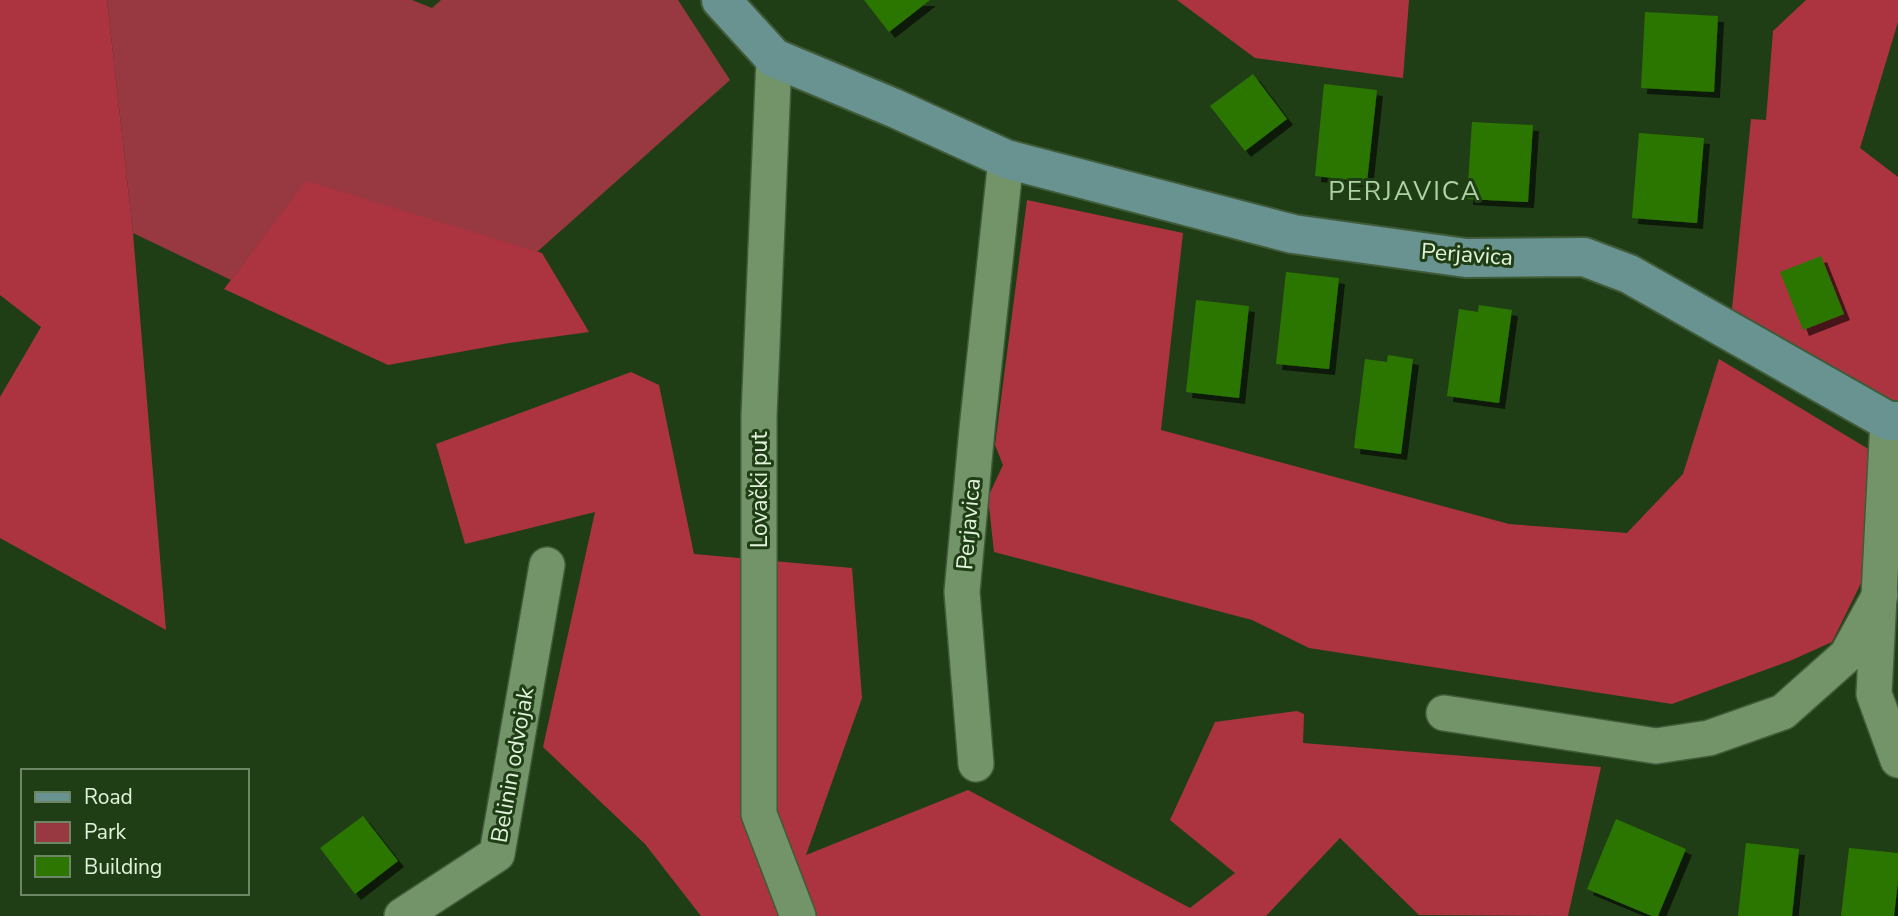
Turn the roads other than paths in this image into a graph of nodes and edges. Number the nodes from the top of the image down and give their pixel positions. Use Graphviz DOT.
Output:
graph roads {
  1 [pos="721,0"];
  2 [pos="774,58"];
  3 [pos="1006,159"];
  4 [pos="1893,421"];
  5 [pos="547,565"];
  6 [pos="1880,595"];
  7 [pos="1444,713"];
  8 [pos="1898,760"];
  9 [pos="976,764"];
  10 [pos="402,916"];
  11 [pos="798,916"];
  1 -- 2 [label="street, Perjavica"];
  2 -- 3 [label="street, Perjavica"];
  2 -- 11 [label="street, Lovački put"];
  3 -- 4 [label="street, Perjavica"];
  3 -- 9 [label="street, Perjavica"];
  4 -- 6 [label="street"];
  5 -- 10 [label="street, Belinin odvojak"];
  6 -- 7 [label="street"];
  6 -- 8 [label="street"];
}
